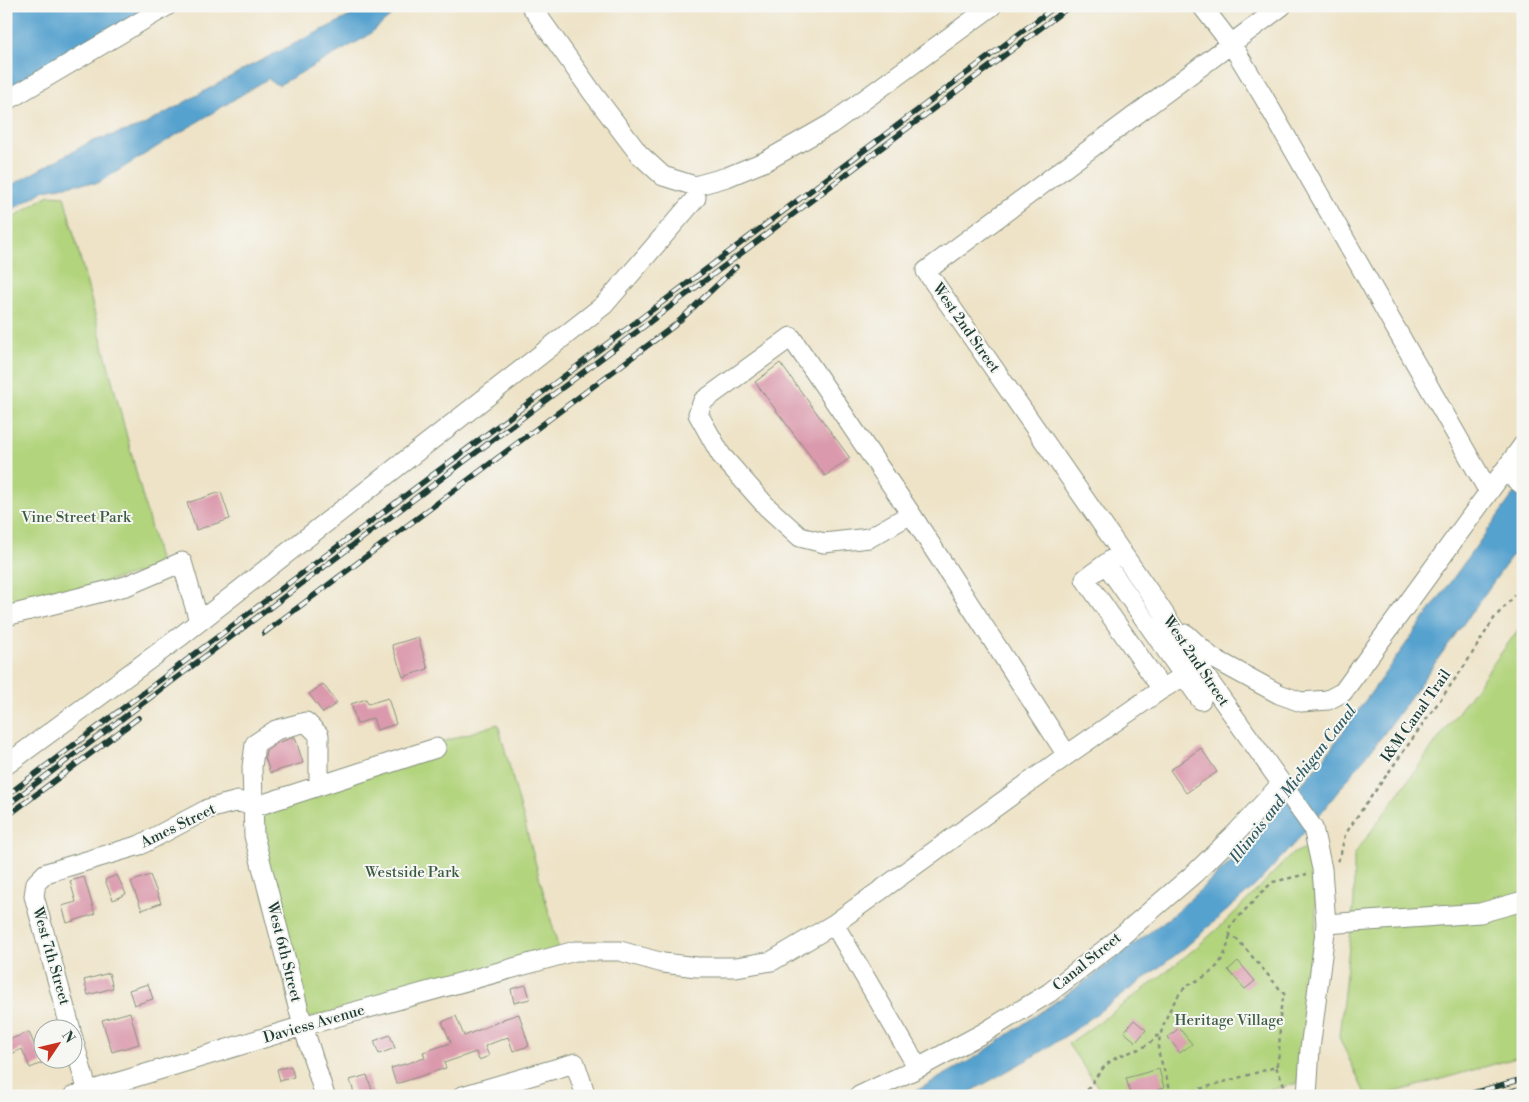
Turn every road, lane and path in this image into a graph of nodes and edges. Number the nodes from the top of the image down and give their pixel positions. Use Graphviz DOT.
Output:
graph roads {
  1 [pos="167,6"];
  2 [pos="531,6"];
  3 [pos="992,6"];
  4 [pos="1202,6"];
  5 [pos="1282,6"];
  6 [pos="1232,45"];
  7 [pos="6,101"];
  8 [pos="695,186"];
  9 [pos="1523,445"];
  10 [pos="1504,471"];
  11 [pos="1523,485"];
  12 [pos="1489,492"];
  13 [pos="911,514"];
  14 [pos="1122,552"];
  15 [pos="1106,564"];
  16 [pos="1523,587"];
  17 [pos="1159,606"];
  18 [pos="6,616"];
  19 [pos="199,621"];
  20 [pos="1192,672"];
  21 [pos="1162,689"];
  22 [pos="1201,700"];
  23 [pos="436,748"];
  24 [pos="1067,755"];
  25 [pos="6,765"];
  26 [pos="1282,783"];
  27 [pos="319,786"];
  28 [pos="254,807"];
  29 [pos="1336,863"];
  30 [pos="1308,874"];
  31 [pos="36,883"];
  32 [pos="1523,901"];
  33 [pos="834,924"];
  34 [pos="1326,924"];
  35 [pos="1230,934"];
  36 [pos="68,1020"];
  37 [pos="303,1026"];
  38 [pos="1162,1031"];
  39 [pos="1276,1067"];
  40 [pos="918,1068"];
  41 [pos="79,1070"];
  42 [pos="84,1094"];
  43 [pos="325,1096"];
  44 [pos="462,1096"];
  45 [pos="586,1096"];
  46 [pos="859,1096"];
  47 [pos="1083,1096"];
  48 [pos="1170,1096"];
  49 [pos="1289,1096"];
  50 [pos="1307,1096"];
  1 -- 7 [label="street"];
  2 -- 8 [label="street"];
  3 -- 8 [label="street"];
  4 -- 6 [label="street"];
  5 -- 6 [label="street"];
  6 -- 12 [label="street"];
  6 -- 14 [label="street, West 2nd Street"];
  8 -- 19 [label="street"];
  9 -- 10 [label="street"];
  10 -- 11 [label="street"];
  10 -- 12 [label="street"];
  12 -- 17 [label="street"];
  13 -- 13 [label="street"];
  13 -- 24 [label="street"];
  14 -- 15 [label="street"];
  14 -- 17 [label="street, West 2nd Street"];
  15 -- 20 [label="street"];
  15 -- 21 [label="street"];
  16 -- 29 [label="path, I&M Canal Trail"];
  17 -- 20 [label="street, West 2nd Street"];
  18 -- 19 [label="street"];
  19 -- 25 [label="street"];
  20 -- 21 [label="street, Daviess Avenue"];
  20 -- 22 [label="street"];
  20 -- 26 [label="street, West 2nd Street"];
  21 -- 24 [label="street, Daviess Avenue"];
  23 -- 27 [label="street, Ames Street"];
  24 -- 33 [label="street, Daviess Avenue"];
  26 -- 34 [label="street, West 2nd Street"];
  26 -- 40 [label="street, Canal Street"];
  27 -- 28 [label="street, Ames Street"];
  27 -- 28 [label="street, West 6th Street"];
  28 -- 31 [label="street, Ames Street"];
  28 -- 37 [label="street, West 6th Street"];
  30 -- 35 [label="path"];
  31 -- 36 [label="street, West 7th Street"];
  32 -- 34 [label="street"];
  33 -- 37 [label="street, Daviess Avenue"];
  33 -- 40 [label="street"];
  34 -- 50 [label="street, West 2nd Street"];
  35 -- 38 [label="path"];
  35 -- 39 [label="path"];
  37 -- 42 [label="street, Daviess Avenue"];
  37 -- 43 [label="street, West 6th Street"];
  38 -- 47 [label="path"];
  38 -- 48 [label="path"];
  39 -- 48 [label="path"];
  39 -- 49 [label="path"];
  40 -- 46 [label="street, Canal Street"];
  41 -- 42 [label="street"];
  44 -- 45 [label="street"];
}
